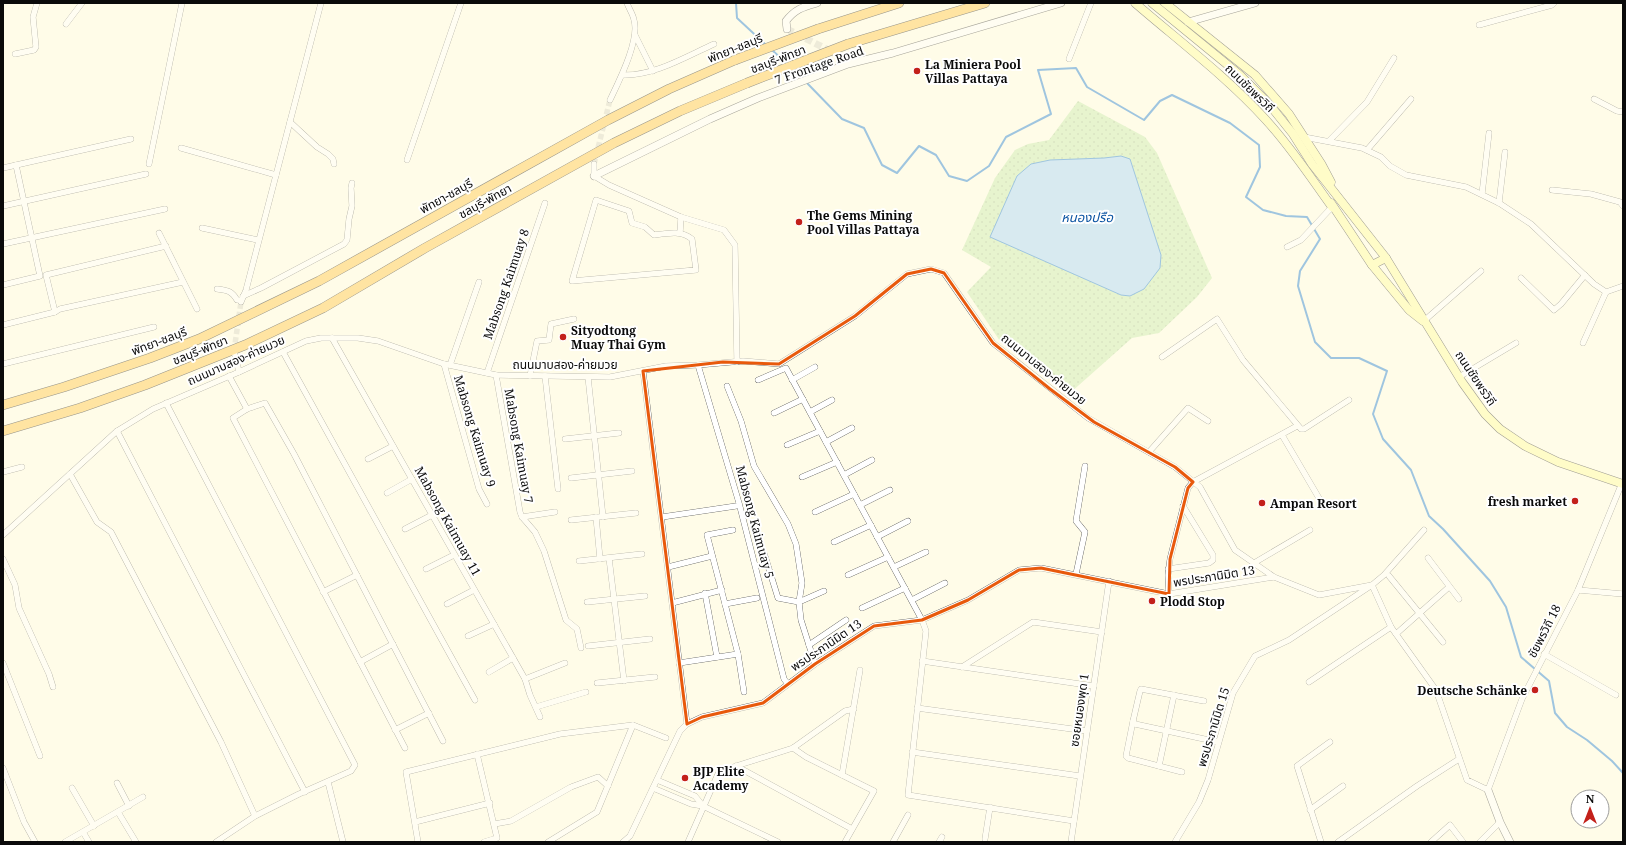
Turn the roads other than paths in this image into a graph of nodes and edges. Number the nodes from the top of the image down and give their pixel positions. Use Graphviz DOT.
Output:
graph roads {
  1 [pos="37,3"];
  2 [pos="82,3"];
  3 [pos="182,3"];
  4 [pos="321,3"];
  5 [pos="461,3"];
  6 [pos="627,3"];
  7 [pos="817,3"];
  8 [pos="899,3"];
  9 [pos="985,3"];
  10 [pos="1061,3"];
  11 [pos="1091,3"];
  12 [pos="1135,3"];
  13 [pos="1152,3"];
  14 [pos="1165,3"];
  15 [pos="1255,3"];
  16 [pos="1554,3"];
  17 [pos="1188,22"];
  18 [pos="66,24"];
  19 [pos="1479,25"];
  20 [pos="787,28"];
  21 [pos="635,36"];
  22 [pos="714,44"];
  23 [pos="15,54"];
  24 [pos="1394,58"];
  25 [pos="1069,59"];
  26 [pos="653,70"];
  27 [pos="622,75"];
  28 [pos="1411,99"];
  29 [pos="1594,99"];
  30 [pos="610,100"];
  31 [pos="1623,112"];
  32 [pos="290,122"];
  33 [pos="1489,133"];
  34 [pos="1304,137"];
  35 [pos="131,139"];
  36 [pos="1329,141"];
  37 [pos="181,148"];
  38 [pos="1367,150"];
  39 [pos="1505,152"];
  40 [pos="407,160"];
  41 [pos="149,164"];
  42 [pos="334,164"];
  43 [pos="594,164"];
  44 [pos="16,165"];
  45 [pos="3,168"];
  46 [pos="1316,169"];
  47 [pos="146,174"];
  48 [pos="276,175"];
  49 [pos="594,176"];
  50 [pos="352,183"];
  51 [pos="1552,190"];
  52 [pos="1482,194"];
  53 [pos="1339,197"];
  54 [pos="24,201"];
  55 [pos="545,203"];
  56 [pos="1499,203"];
  57 [pos="3,206"];
  58 [pos="1623,206"];
  59 [pos="1332,207"];
  60 [pos="164,209"];
  61 [pos="681,217"];
  62 [pos="202,228"];
  63 [pos="680,232"];
  64 [pos="159,233"];
  65 [pos="32,238"];
  66 [pos="258,240"];
  67 [pos="3,244"];
  68 [pos="166,246"];
  69 [pos="1287,247"];
  70 [pos="1386,258"];
  71 [pos="1372,265"];
  72 [pos="1481,271"];
  73 [pos="1584,275"];
  74 [pos="1521,278"];
  75 [pos="183,282"];
  76 [pos="479,282"];
  77 [pos="3,285"];
  78 [pos="1623,286"];
  79 [pos="217,289"];
  80 [pos="1606,292"];
  81 [pos="242,300"];
  82 [pos="197,310"];
  83 [pos="55,312"];
  84 [pos="574,319"];
  85 [pos="1426,322"];
  86 [pos="3,325"];
  87 [pos="154,327"];
  88 [pos="332,338"];
  89 [pos="1516,342"];
  90 [pos="1584,343"];
  91 [pos="234,351"];
  92 [pos="283,352"];
  93 [pos="1162,357"];
  94 [pos="737,362"];
  95 [pos="3,364"];
  96 [pos="447,365"];
  97 [pos="698,366"];
  98 [pos="816,367"];
  99 [pos="643,371"];
  100 [pos="239,372"];
  101 [pos="488,373"];
  102 [pos="496,375"];
  103 [pos="229,376"];
  104 [pos="530,376"];
  105 [pos="545,376"];
  106 [pos="588,377"];
  107 [pos="1459,377"];
  108 [pos="758,380"];
  109 [pos="792,380"];
  110 [pos="727,386"];
  111 [pos="803,399"];
  112 [pos="832,400"];
  113 [pos="1349,400"];
  114 [pos="166,403"];
  115 [pos="3,405"];
  116 [pos="247,409"];
  117 [pos="810,412"];
  118 [pos="774,413"];
  119 [pos="1208,421"];
  120 [pos="1297,426"];
  121 [pos="852,428"];
  122 [pos="3,431"];
  123 [pos="118,431"];
  124 [pos="820,431"];
  125 [pos="619,433"];
  126 [pos="1282,435"];
  127 [pos="595,436"];
  128 [pos="565,439"];
  129 [pos="826,442"];
  130 [pos="787,445"];
  131 [pos="393,446"];
  132 [pos="1149,452"];
  133 [pos="368,459"];
  134 [pos="872,460"];
  135 [pos="837,462"];
  136 [pos="1085,466"];
  137 [pos="22,467"];
  138 [pos="632,471"];
  139 [pos="3,472"];
  140 [pos="70,474"];
  141 [pos="599,475"];
  142 [pos="844,475"];
  143 [pos="802,477"];
  144 [pos="571,478"];
  145 [pos="412,480"];
  146 [pos="1193,482"];
  147 [pos="1622,484"];
  148 [pos="558,489"];
  149 [pos="890,490"];
  150 [pos="387,493"];
  151 [pos="854,494"];
  152 [pos="487,504"];
  153 [pos="860,505"];
  154 [pos="1323,505"];
  155 [pos="736,506"];
  156 [pos="1183,506"];
  157 [pos="555,512"];
  158 [pos="816,512"];
  159 [pos="636,513"];
  160 [pos="432,515"];
  161 [pos="522,517"];
  162 [pos="596,517"];
  163 [pos="604,517"];
  164 [pos="662,517"];
  165 [pos="571,520"];
  166 [pos="908,521"];
  167 [pos="871,525"];
  168 [pos="405,529"];
  169 [pos="733,530"];
  170 [pos="1310,530"];
  171 [pos="1424,530"];
  172 [pos="3,535"];
  173 [pos="877,537"];
  174 [pos="834,542"];
  175 [pos="926,552"];
  176 [pos="764,553"];
  177 [pos="642,554"];
  178 [pos="454,555"];
  179 [pos="712,556"];
  180 [pos="888,557"];
  181 [pos="609,558"];
  182 [pos="1428,558"];
  183 [pos="3,559"];
  184 [pos="600,559"];
  185 [pos="579,561"];
  186 [pos="1254,563"];
  187 [pos="668,567"];
  188 [pos="894,567"];
  189 [pos="1168,569"];
  190 [pos="426,570"];
  191 [pos="1076,574"];
  192 [pos="357,575"];
  193 [pos="848,575"];
  194 [pos="1389,576"];
  195 [pos="1274,577"];
  196 [pos="1109,581"];
  197 [pos="945,582"];
  198 [pos="1372,585"];
  199 [pos="1449,587"];
  200 [pos="905,588"];
  201 [pos="474,590"];
  202 [pos="722,590"];
  203 [pos="1578,590"];
  204 [pos="824,591"];
  205 [pos="323,592"];
  206 [pos="705,593"];
  207 [pos="1169,594"];
  208 [pos="1623,594"];
  209 [pos="645,596"];
  210 [pos="757,598"];
  211 [pos="614,599"];
  212 [pos="1459,599"];
  213 [pos="912,600"];
  214 [pos="587,602"];
  215 [pos="799,602"];
  216 [pos="672,603"];
  217 [pos="447,604"];
  218 [pos="725,604"];
  219 [pos="862,608"];
  220 [pos="1420,613"];
  221 [pos="846,620"];
  222 [pos="922,620"];
  223 [pos="494,624"];
  224 [pos="1391,627"];
  225 [pos="1102,632"];
  226 [pos="1396,634"];
  227 [pos="468,636"];
  228 [pos="650,639"];
  229 [pos="618,642"];
  230 [pos="1443,642"];
  231 [pos="393,644"];
  232 [pos="809,645"];
  233 [pos="588,646"];
  234 [pos="581,648"];
  235 [pos="738,654"];
  236 [pos="1544,654"];
  237 [pos="717,657"];
  238 [pos="513,658"];
  239 [pos="922,661"];
  240 [pos="360,662"];
  241 [pos="3,663"];
  242 [pos="565,663"];
  243 [pos="679,663"];
  244 [pos="815,664"];
  245 [pos="962,667"];
  246 [pos="860,670"];
  247 [pos="489,672"];
  248 [pos="655,677"];
  249 [pos="525,679"];
  250 [pos="624,681"];
  251 [pos="1309,682"];
  252 [pos="596,684"];
  253 [pos="788,684"];
  254 [pos="1094,686"];
  255 [pos="53,687"];
  256 [pos="586,692"];
  257 [pos="744,692"];
  258 [pos="1174,695"];
  259 [pos="1616,695"];
  260 [pos="475,700"];
  261 [pos="1204,701"];
  262 [pos="536,707"];
  263 [pos="917,708"];
  264 [pos="854,709"];
  265 [pos="429,713"];
  266 [pos="540,717"];
  267 [pos="1133,721"];
  268 [pos="687,724"];
  269 [pos="633,725"];
  270 [pos="395,730"];
  271 [pos="1166,730"];
  272 [pos="1087,731"];
  273 [pos="666,738"];
  274 [pos="443,741"];
  275 [pos="1218,742"];
  276 [pos="1330,742"];
  277 [pos="405,748"];
  278 [pos="793,748"];
  279 [pos="912,752"];
  280 [pos="477,754"];
  281 [pos="40,756"];
  282 [pos="1459,759"];
  283 [pos="736,766"];
  284 [pos="1159,766"];
  285 [pos="3,768"];
  286 [pos="1182,772"];
  287 [pos="842,775"];
  288 [pos="1080,776"];
  289 [pos="657,780"];
  290 [pos="328,782"];
  291 [pos="117,784"];
  292 [pos="608,786"];
  293 [pos="1344,786"];
  294 [pos="72,788"];
  295 [pos="653,788"];
  296 [pos="1488,790"];
  297 [pos="305,792"];
  298 [pos="144,798"];
  299 [pos="490,803"];
  300 [pos="129,806"];
  301 [pos="703,806"];
  302 [pos="990,807"];
  303 [pos="1310,810"];
  304 [pos="118,812"];
  305 [pos="908,815"];
  306 [pos="255,816"];
  307 [pos="1074,821"];
  308 [pos="416,822"];
  309 [pos="1500,822"];
  310 [pos="494,824"];
  311 [pos="94,826"];
  312 [pos="852,830"];
  313 [pos="83,832"];
  314 [pos="985,839"];
  315 [pos="1345,840"];
  316 [pos="35,842"];
  317 [pos="65,842"];
  318 [pos="89,842"];
  319 [pos="136,842"];
  320 [pos="216,842"];
  321 [pos="344,842"];
  322 [pos="418,842"];
  323 [pos="484,842"];
  324 [pos="548,842"];
  325 [pos="623,842"];
  326 [pos="688,842"];
  327 [pos="778,842"];
  328 [pos="845,842"];
  329 [pos="893,842"];
  330 [pos="1071,842"];
  331 [pos="1175,842"];
  332 [pos="1320,842"];
  333 [pos="1338,842"];
  334 [pos="1431,842"];
  335 [pos="1463,842"];
  336 [pos="1480,842"];
  337 [pos="1510,842"];
  1 -- 23 [label="street"];
  2 -- 18 [label="street"];
  3 -- 41 [label="street"];
  4 -- 32 [label="street"];
  5 -- 40 [label="street"];
  6 -- 21 [label="street"];
  7 -- 20 [label="street"];
  8 -- 115 [label="highway, พัทยา-ชลบุรี, bridge"];
  9 -- 122 [label="highway, ชลบุรี-พัทยา, bridge"];
  10 -- 49 [label="street, 7 Frontage Road"];
  11 -- 25 [label="street"];
  12 -- 59 [label="main road, ถนนชัยพรวิถี"];
  13 -- 46 [label="main road, ถนนชัยพรวิถี"];
  14 -- 17 [label="main road, ถนนชัยพรวิถี"];
  15 -- 17 [label="street"];
  16 -- 19 [label="street"];
  17 -- 34 [label="main road, ถนนชัยพรวิถี"];
  21 -- 26 [label="street"];
  21 -- 27 [label="street"];
  22 -- 26 [label="street"];
  24 -- 36 [label="street"];
  26 -- 27 [label="street"];
  27 -- 30 [label="street"];
  28 -- 38 [label="street"];
  29 -- 31 [label="street"];
  32 -- 42 [label="street"];
  32 -- 48 [label="street"];
  33 -- 52 [label="street"];
  34 -- 36 [label="street"];
  34 -- 53 [label="main road, ถนนชัยพรวิถี"];
  35 -- 44 [label="street"];
  36 -- 38 [label="street"];
  37 -- 48 [label="street"];
  38 -- 52 [label="street"];
  39 -- 56 [label="street"];
  43 -- 49 [label="street"];
  44 -- 45 [label="street"];
  44 -- 54 [label="street"];
  46 -- 53 [label="main road, ถนนชัยพรวิถี"];
  46 -- 59 [label="main road, ถนนชัยพรวิถี"];
  47 -- 54 [label="street"];
  48 -- 66 [label="street"];
  49 -- 61 [label="street"];
  50 -- 81 [label="street"];
  51 -- 58 [label="street"];
  52 -- 56 [label="street"];
  53 -- 70 [label="main road, ถนนชัยพรวิถี"];
  54 -- 57 [label="street"];
  54 -- 65 [label="street"];
  55 -- 101 [label="street, Mabsong Kaimuay 8"];
  56 -- 73 [label="street"];
  59 -- 69 [label="street"];
  59 -- 71 [label="main road, ถนนชัยพรวิถี"];
  60 -- 65 [label="street"];
  61 -- 63 [label="street"];
  61 -- 94 [label="street"];
  62 -- 66 [label="street"];
  63 -- 63 [label="street"];
  64 -- 68 [label="street"];
  65 -- 67 [label="street"];
  65 -- 77 [label="street"];
  66 -- 81 [label="street"];
  68 -- 75 [label="street"];
  68 -- 83 [label="street"];
  70 -- 71 [label="main road"];
  70 -- 85 [label="main road, ถนนชัยพรวิถี"];
  71 -- 85 [label="main road, ถนนชัยพรวิถี"];
  72 -- 85 [label="street"];
  73 -- 74 [label="street"];
  73 -- 80 [label="street"];
  75 -- 82 [label="street"];
  75 -- 83 [label="street"];
  76 -- 96 [label="street"];
  78 -- 80 [label="street"];
  79 -- 81 [label="street"];
  80 -- 90 [label="street"];
  83 -- 86 [label="street"];
  84 -- 104 [label="street"];
  85 -- 107 [label="main road, ถนนชัยพรวิถี"];
  87 -- 95 [label="street"];
  88 -- 92 [label="street, ถนนมาบสอง-ค่ายมวย"];
  88 -- 96 [label="street, ถนนมาบสอง-ค่ายมวย"];
  88 -- 131 [label="street, Mabsong Kaimuay 11"];
  89 -- 107 [label="street"];
  91 -- 100 [label="street"];
  92 -- 100 [label="street, ถนนมาบสอง-ค่ายมวย"];
  92 -- 260 [label="street"];
  93 -- 120 [label="street"];
  94 -- 97 [label="street, ถนนมาบสอง-ค่ายมวย"];
  94 -- 132 [label="street, ถนนมาบสอง-ค่ายมวย"];
  96 -- 101 [label="street, ถนนมาบสอง-ค่ายมวย"];
  96 -- 152 [label="street, Mabsong Kaimuay 9"];
  97 -- 99 [label="street, ถนนมาบสอง-ค่ายมวย"];
  97 -- 253 [label="street, Mabsong Kaimuay 5"];
  98 -- 109 [label="street"];
  99 -- 106 [label="street, ถนนมาบสอง-ค่ายมวย"];
  99 -- 164 [label="street"];
  100 -- 103 [label="street, ถนนมาบสอง-ค่ายมวย"];
  101 -- 102 [label="street, ถนนมาบสอง-ค่ายมวย"];
  102 -- 104 [label="street, ถนนมาบสอง-ค่ายมวย"];
  102 -- 161 [label="street, Mabsong Kaimuay 7"];
  103 -- 114 [label="street, ถนนมาบสอง-ค่ายมวย"];
  103 -- 116 [label="street"];
  104 -- 105 [label="street, ถนนมาบสอง-ค่ายมวย"];
  105 -- 106 [label="street, ถนนมาบสอง-ค่ายมวย"];
  105 -- 148 [label="street"];
  106 -- 127 [label="street"];
  107 -- 147 [label="main road, ถนนชัยพรวิถี"];
  108 -- 109 [label="street"];
  109 -- 111 [label="street"];
  110 -- 215 [label="street"];
  111 -- 117 [label="street"];
  111 -- 118 [label="street"];
  112 -- 117 [label="street"];
  113 -- 120 [label="street"];
  114 -- 123 [label="street, ถนนมาบสอง-ค่ายมวย"];
  114 -- 290 [label="street"];
  116 -- 192 [label="street"];
  116 -- 205 [label="street"];
  117 -- 124 [label="street"];
  119 -- 132 [label="street"];
  120 -- 126 [label="street"];
  121 -- 129 [label="street"];
  123 -- 140 [label="street, ถนนมาบสอง-ค่ายมวย"];
  123 -- 297 [label="street"];
  124 -- 129 [label="street"];
  124 -- 130 [label="street"];
  125 -- 127 [label="street"];
  126 -- 146 [label="street"];
  126 -- 154 [label="street"];
  127 -- 128 [label="street"];
  127 -- 141 [label="street"];
  129 -- 135 [label="street"];
  131 -- 133 [label="street"];
  131 -- 145 [label="street, Mabsong Kaimuay 11"];
  132 -- 146 [label="street, ถนนมาบสอง-ค่ายมวย"];
  134 -- 142 [label="street"];
  135 -- 142 [label="street"];
  135 -- 143 [label="street"];
  136 -- 191 [label="street"];
  137 -- 139 [label="street"];
  138 -- 141 [label="street"];
  140 -- 172 [label="street, ถนนมาบสอง-ค่ายมวย"];
  140 -- 306 [label="street"];
  141 -- 144 [label="street"];
  141 -- 163 [label="street"];
  142 -- 151 [label="street"];
  145 -- 150 [label="street"];
  145 -- 160 [label="street, Mabsong Kaimuay 11"];
  146 -- 156 [label="street"];
  146 -- 186 [label="street, ถนนมาบสอง-ค่ายมวย"];
  147 -- 203 [label="street, ชัยพรวิถี 18"];
  149 -- 153 [label="street"];
  151 -- 153 [label="street"];
  151 -- 158 [label="street"];
  153 -- 167 [label="street"];
  155 -- 164 [label="street"];
  156 -- 189 [label="street"];
  156 -- 189 [label="street"];
  157 -- 161 [label="street"];
  159 -- 163 [label="street"];
  160 -- 168 [label="street"];
  160 -- 178 [label="street, Mabsong Kaimuay 11"];
  161 -- 234 [label="street, Mabsong Kaimuay 7"];
  162 -- 163 [label="street"];
  162 -- 165 [label="street"];
  162 -- 184 [label="street"];
  164 -- 187 [label="street"];
  166 -- 173 [label="street"];
  167 -- 173 [label="street"];
  167 -- 174 [label="street"];
  169 -- 179 [label="street"];
  170 -- 186 [label="street"];
  171 -- 198 [label="street, พรประภานิมิต 15"];
  173 -- 180 [label="street"];
  175 -- 188 [label="street"];
  176 -- 215 [label="street"];
  177 -- 181 [label="street"];
  178 -- 190 [label="street"];
  178 -- 201 [label="street, Mabsong Kaimuay 11"];
  179 -- 187 [label="street"];
  179 -- 202 [label="street"];
  180 -- 188 [label="street"];
  180 -- 193 [label="street"];
  181 -- 184 [label="street"];
  181 -- 211 [label="street"];
  182 -- 199 [label="street"];
  183 -- 255 [label="street"];
  184 -- 185 [label="street"];
  186 -- 195 [label="street, ถนนมาบสอง-ค่ายมวย"];
  187 -- 216 [label="street"];
  188 -- 200 [label="street"];
  189 -- 207 [label="street"];
  191 -- 196 [label="street, พรประภานิมิต 13"];
  191 -- 222 [label="street, พรประภานิมิต 13"];
  192 -- 205 [label="street"];
  192 -- 231 [label="street"];
  194 -- 220 [label="street"];
  195 -- 198 [label="street, ถนนมาบสอง-ค่ายมวย"];
  195 -- 207 [label="street, พรประภานิมิต 13"];
  196 -- 207 [label="street, พรประภานิมิต 13"];
  196 -- 225 [label="street, ซอยหนองพุด 1"];
  197 -- 213 [label="street"];
  198 -- 224 [label="street"];
  198 -- 275 [label="street, พรประภานิมิต 15"];
  199 -- 212 [label="street"];
  199 -- 220 [label="street"];
  200 -- 213 [label="street"];
  200 -- 219 [label="street"];
  201 -- 217 [label="street"];
  201 -- 223 [label="street, Mabsong Kaimuay 11"];
  202 -- 206 [label="street"];
  202 -- 218 [label="street"];
  203 -- 208 [label="street"];
  203 -- 236 [label="street, ชัยพรวิถี 18"];
  204 -- 215 [label="street"];
  205 -- 240 [label="street"];
  206 -- 216 [label="street"];
  206 -- 237 [label="street"];
  209 -- 211 [label="street"];
  210 -- 218 [label="street"];
  211 -- 214 [label="street"];
  211 -- 229 [label="street"];
  213 -- 222 [label="street"];
  215 -- 232 [label="street"];
  216 -- 243 [label="street"];
  218 -- 235 [label="street"];
  220 -- 226 [label="street"];
  220 -- 230 [label="street"];
  221 -- 232 [label="street"];
  222 -- 239 [label="street"];
  222 -- 244 [label="street, พรประภานิมิต 13"];
  223 -- 227 [label="street"];
  223 -- 238 [label="street, Mabsong Kaimuay 11"];
  224 -- 226 [label="street"];
  224 -- 251 [label="street"];
  225 -- 245 [label="street"];
  225 -- 254 [label="street, ซอยหนองพุด 1"];
  226 -- 282 [label="street"];
  228 -- 229 [label="street"];
  229 -- 233 [label="street"];
  229 -- 250 [label="street"];
  231 -- 240 [label="street"];
  231 -- 265 [label="street"];
  232 -- 244 [label="street"];
  235 -- 237 [label="street"];
  235 -- 257 [label="street"];
  236 -- 259 [label="street"];
  236 -- 296 [label="street, ชัยพรวิถี 18"];
  237 -- 243 [label="street"];
  238 -- 247 [label="street"];
  238 -- 249 [label="street, Mabsong Kaimuay 11"];
  239 -- 245 [label="street"];
  239 -- 263 [label="street"];
  240 -- 270 [label="street"];
  241 -- 281 [label="street"];
  242 -- 249 [label="street"];
  243 -- 268 [label="street"];
  244 -- 253 [label="street, พรประภานิมิต 13"];
  245 -- 254 [label="street"];
  246 -- 264 [label="street"];
  248 -- 250 [label="street"];
  249 -- 262 [label="street, Mabsong Kaimuay 11"];
  250 -- 252 [label="street"];
  253 -- 268 [label="street, พรประภานิมิต 13"];
  254 -- 272 [label="street, ซอยหนองพุด 1"];
  256 -- 262 [label="street"];
  258 -- 261 [label="street"];
  258 -- 267 [label="street"];
  258 -- 271 [label="street"];
  262 -- 266 [label="street, Mabsong Kaimuay 11"];
  263 -- 272 [label="street"];
  263 -- 279 [label="street"];
  264 -- 278 [label="street"];
  264 -- 287 [label="street"];
  265 -- 270 [label="street"];
  265 -- 274 [label="street"];
  267 -- 271 [label="street"];
  267 -- 284 [label="street"];
  268 -- 289 [label="street"];
  269 -- 273 [label="street"];
  269 -- 280 [label="street"];
  269 -- 292 [label="street"];
  270 -- 277 [label="street"];
  271 -- 275 [label="street"];
  271 -- 284 [label="street"];
  272 -- 288 [label="street, ซอยหนองพุด 1"];
  275 -- 331 [label="street, พรประภานิมิต 15"];
  276 -- 303 [label="street"];
  278 -- 283 [label="street"];
  278 -- 287 [label="street"];
  279 -- 288 [label="street"];
  279 -- 302 [label="street"];
  280 -- 299 [label="street"];
  280 -- 308 [label="street"];
  282 -- 296 [label="street"];
  282 -- 315 [label="street"];
  283 -- 301 [label="street"];
  283 -- 312 [label="street"];
  284 -- 286 [label="street"];
  285 -- 316 [label="street"];
  287 -- 312 [label="street"];
  288 -- 307 [label="street, ซอยหนองพุด 1"];
  289 -- 295 [label="street"];
  289 -- 301 [label="street"];
  290 -- 297 [label="street"];
  290 -- 321 [label="street"];
  291 -- 300 [label="street"];
  292 -- 310 [label="street"];
  292 -- 324 [label="street"];
  293 -- 303 [label="street"];
  294 -- 311 [label="street"];
  295 -- 301 [label="street"];
  295 -- 325 [label="street"];
  296 -- 309 [label="street"];
  297 -- 306 [label="street"];
  298 -- 300 [label="street"];
  299 -- 308 [label="street"];
  299 -- 310 [label="street"];
  300 -- 304 [label="street"];
  301 -- 326 [label="street"];
  301 -- 327 [label="street"];
  302 -- 307 [label="street"];
  302 -- 314 [label="street"];
  303 -- 332 [label="street"];
  304 -- 311 [label="street"];
  304 -- 319 [label="street"];
  305 -- 329 [label="street"];
  306 -- 320 [label="street"];
  307 -- 330 [label="street, ซอยหนองพุด 1"];
  308 -- 322 [label="street"];
  309 -- 336 [label="street"];
  309 -- 337 [label="street"];
  310 -- 323 [label="street"];
  311 -- 313 [label="street"];
  312 -- 328 [label="street"];
  313 -- 317 [label="street"];
  313 -- 318 [label="street"];
  315 -- 333 [label="street"];
  334 -- 335 [label="street"];
}
